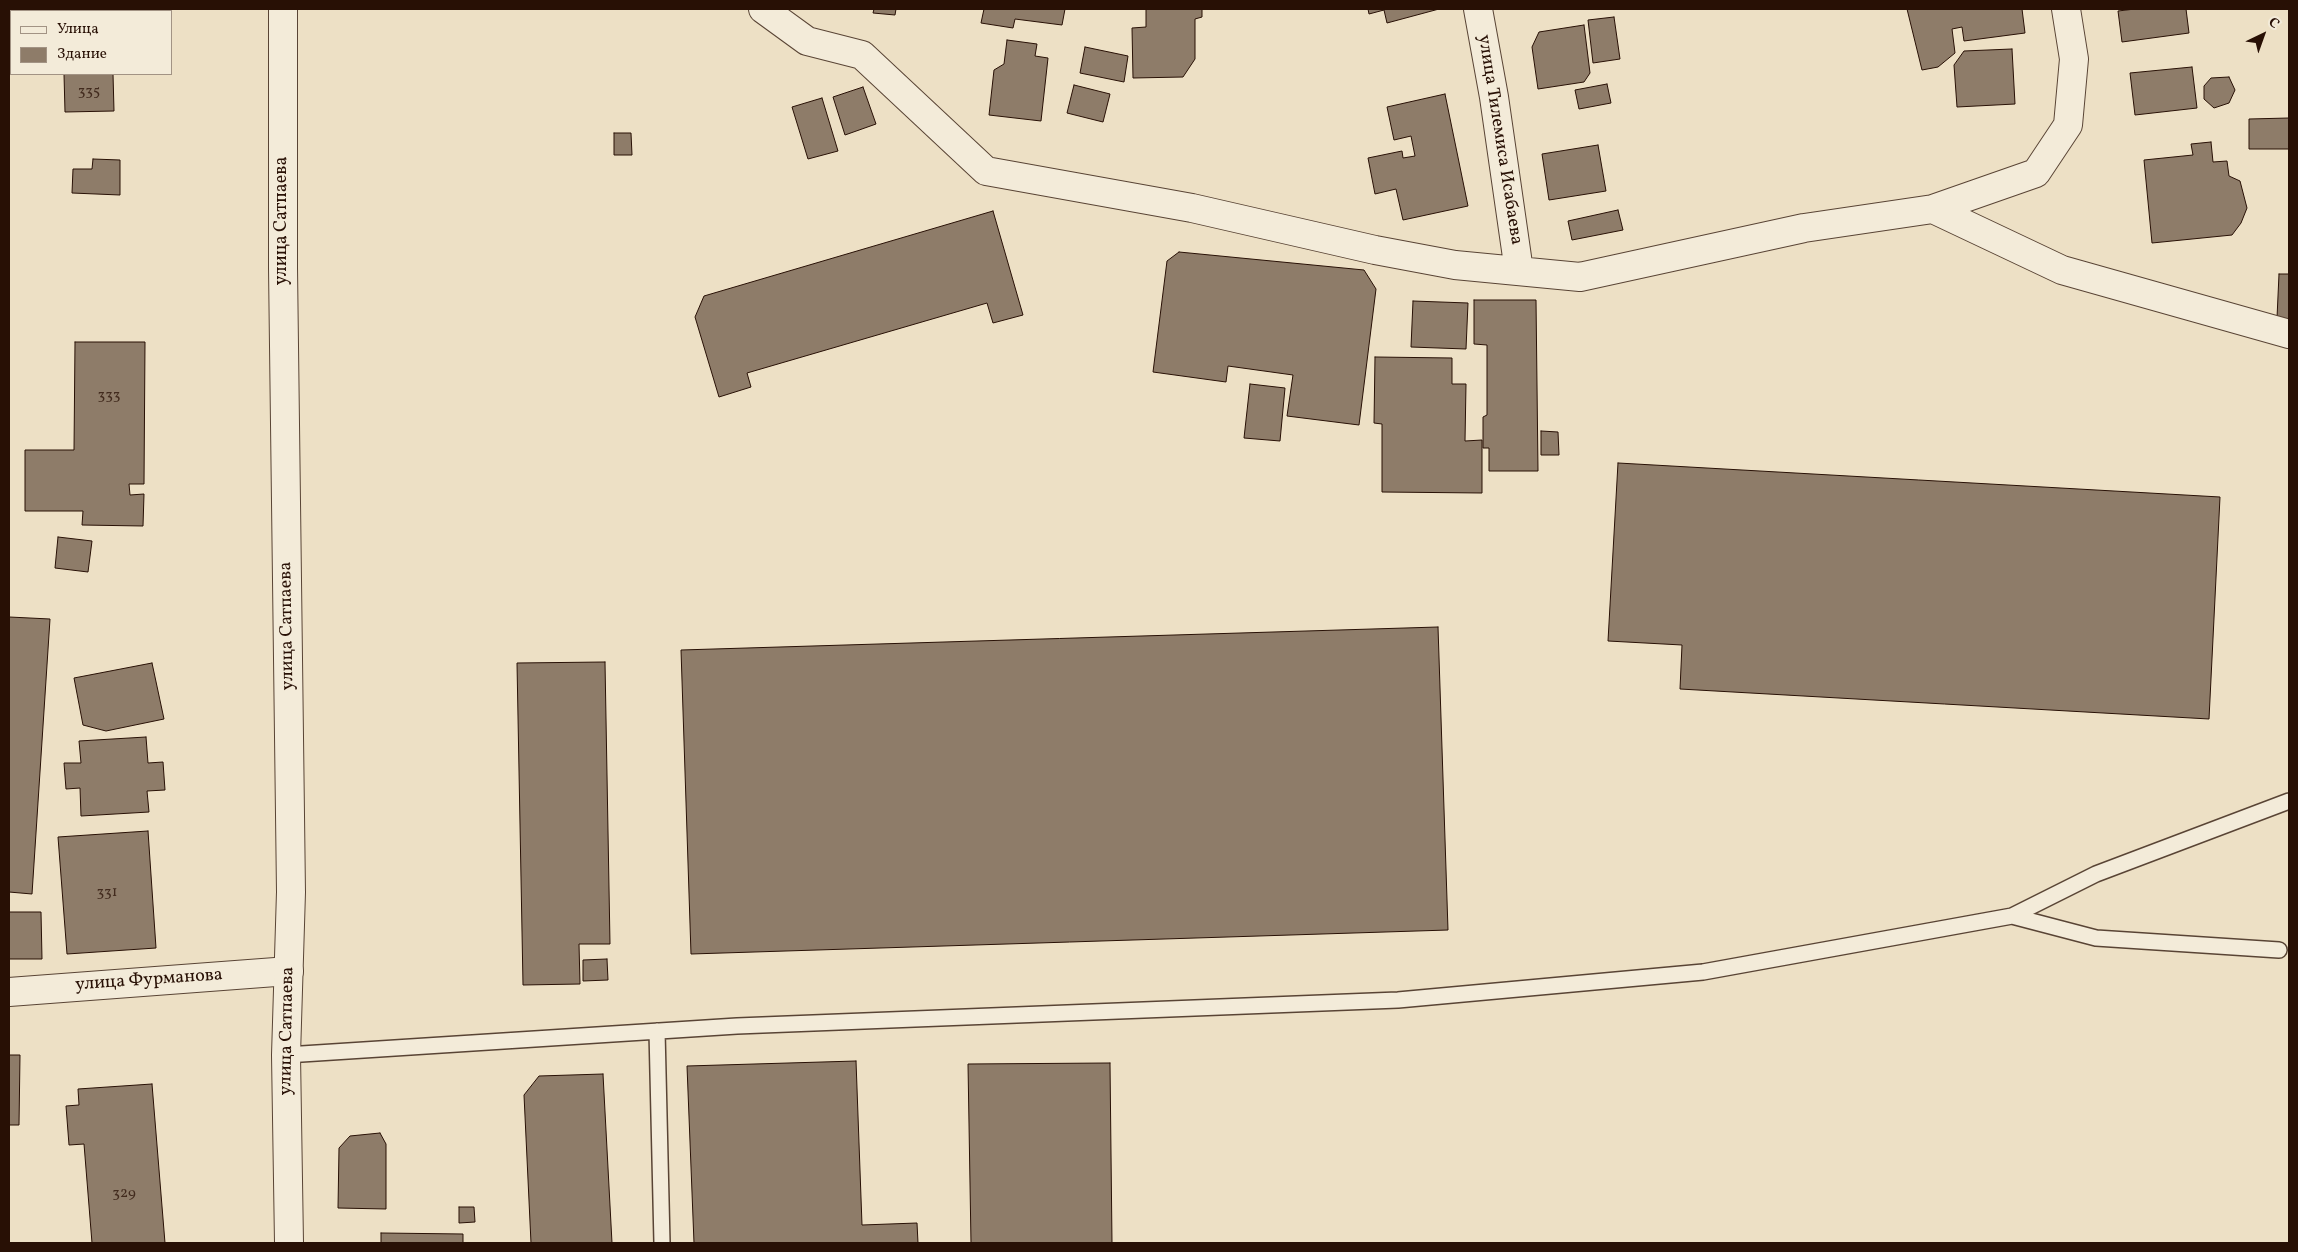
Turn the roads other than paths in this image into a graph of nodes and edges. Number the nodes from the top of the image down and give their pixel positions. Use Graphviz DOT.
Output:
graph roads {
  1 [pos="283,9"];
  2 [pos="763,9"];
  3 [pos="1478,9"];
  4 [pos="2066,9"];
  5 [pos="1933,210"];
  6 [pos="1518,271"];
  7 [pos="2289,334"];
  8 [pos="2289,801"];
  9 [pos="2012,916"];
  10 [pos="2279,950"];
  11 [pos="289,971"];
  12 [pos="9,992"];
  13 [pos="657,1031"];
  14 [pos="286,1055"];
  15 [pos="289,1243"];
  16 [pos="662,1243"];
  1 -- 11 [label="street, улица Сатпаева"];
  2 -- 6 [label="street"];
  3 -- 6 [label="street, улица Тилемиса Исабаева"];
  4 -- 5 [label="street"];
  5 -- 6 [label="street"];
  5 -- 7 [label="street"];
  8 -- 9 [label="lane"];
  9 -- 10 [label="lane"];
  9 -- 13 [label="lane"];
  11 -- 12 [label="street, улица Фурманова"];
  11 -- 14 [label="street, улица Сатпаева"];
  13 -- 14 [label="lane"];
  13 -- 16 [label="lane"];
  14 -- 15 [label="street, улица Сатпаева"];
}
